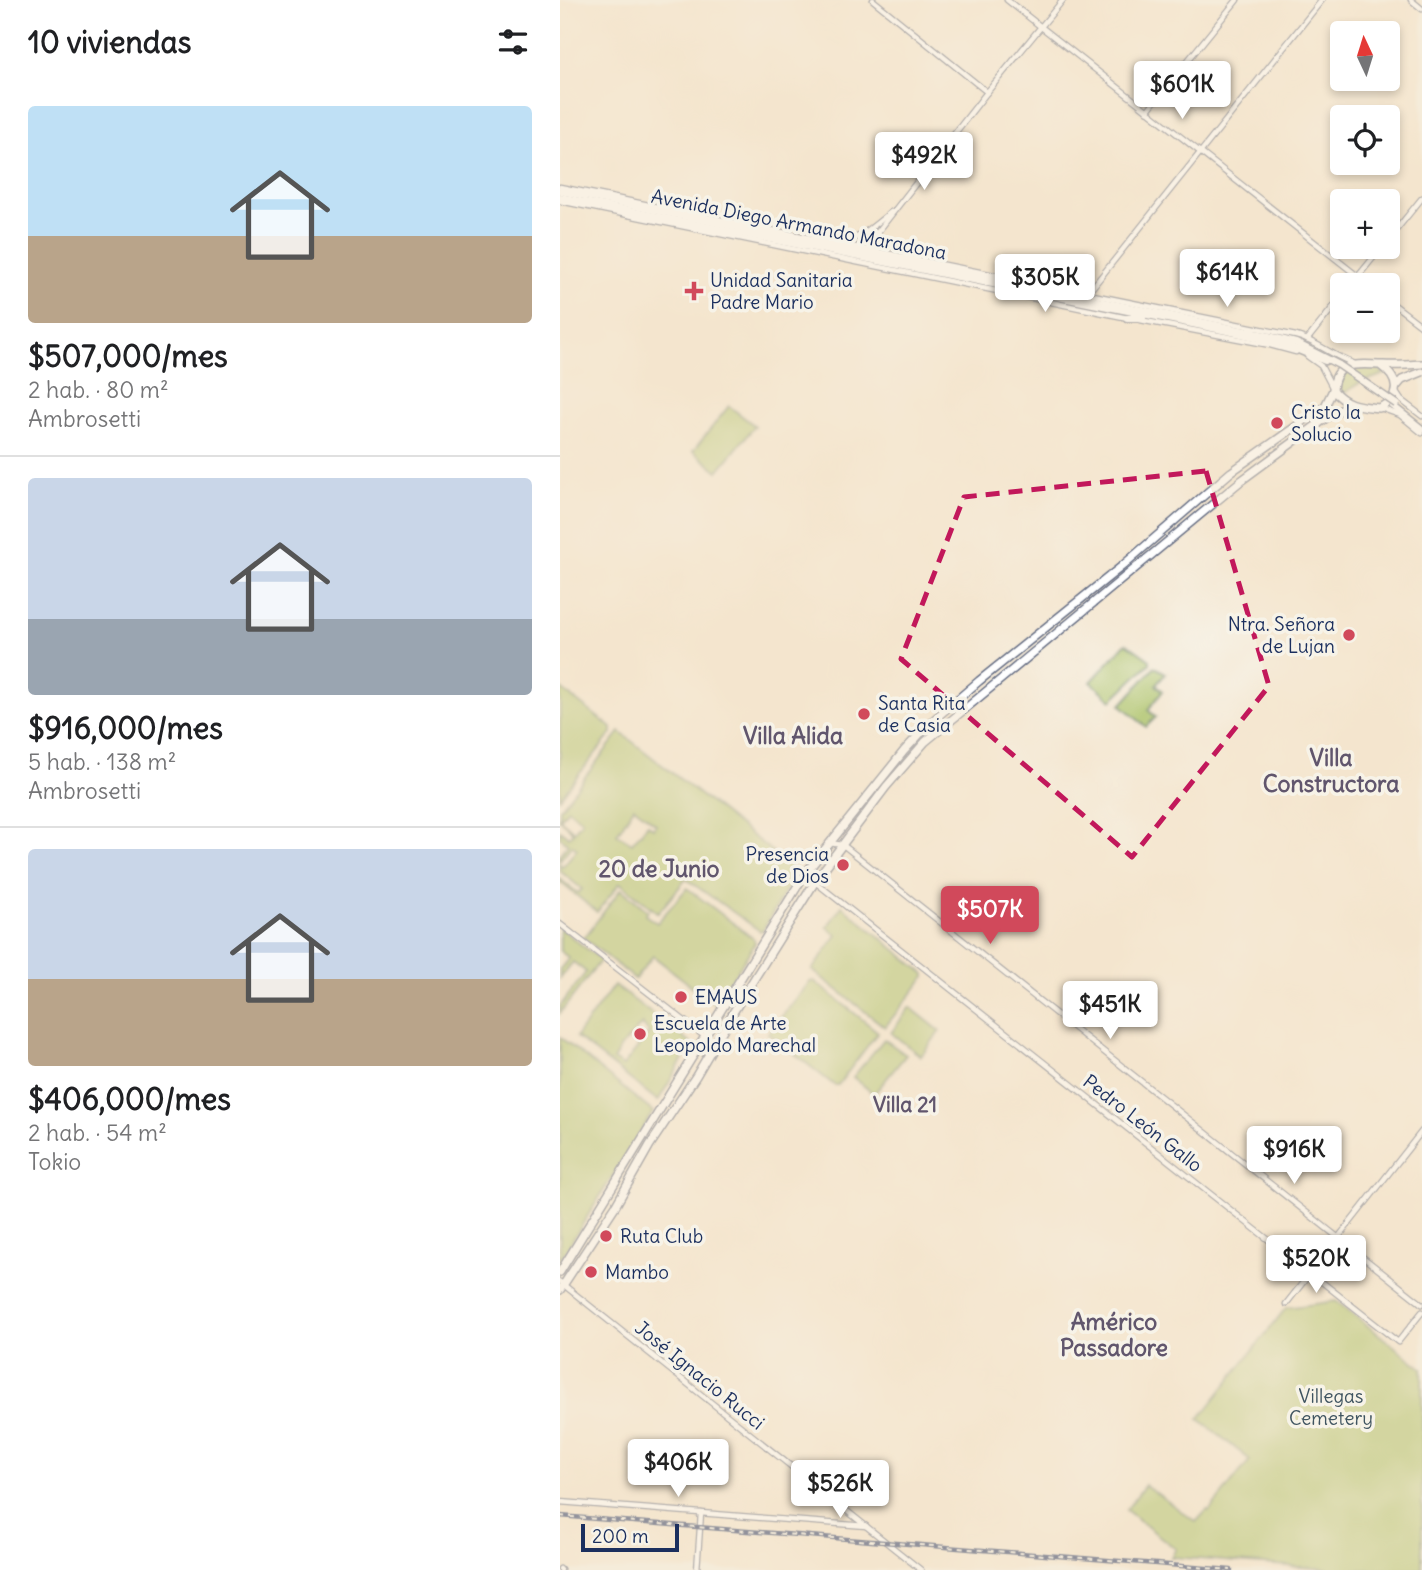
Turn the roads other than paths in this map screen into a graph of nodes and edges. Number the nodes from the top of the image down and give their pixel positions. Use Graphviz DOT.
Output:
graph roads {
  1 [pos="873,0"];
  2 [pos="1007,0"];
  3 [pos="1063,0"];
  4 [pos="1237,0"];
  5 [pos="1322,0"];
  6 [pos="1411,0"];
  7 [pos="1422,9"];
  8 [pos="1041,27"];
  9 [pos="987,92"];
  10 [pos="1147,111"];
  11 [pos="1201,152"];
  12 [pos="560,189"];
  13 [pos="1422,198"];
  14 [pos="560,199"];
  15 [pos="600,205"];
  16 [pos="674,209"];
  17 [pos="894,209"];
  18 [pos="654,210"];
  19 [pos="611,211"];
  20 [pos="629,211"];
  21 [pos="683,216"];
  22 [pos="1400,225"];
  23 [pos="733,232"];
  24 [pos="877,233"];
  25 [pos="752,240"];
  26 [pos="769,240"];
  27 [pos="838,244"];
  28 [pos="826,245"];
  29 [pos="858,247"];
  30 [pos="873,251"];
  31 [pos="846,253"];
  32 [pos="881,257"];
  33 [pos="1372,259"];
  34 [pos="930,273"];
  35 [pos="1354,273"];
  36 [pos="1360,273"];
  37 [pos="976,275"];
  38 [pos="1020,280"];
  39 [pos="953,282"];
  40 [pos="987,284"];
  41 [pos="1018,296"];
  42 [pos="1082,299"];
  43 [pos="1400,309"];
  44 [pos="1172,311"];
  45 [pos="1330,311"];
  46 [pos="1204,317"];
  47 [pos="1128,318"];
  48 [pos="1161,319"];
  49 [pos="1188,319"];
  50 [pos="1422,326"];
  51 [pos="1307,340"];
  52 [pos="1354,363"];
  53 [pos="1422,364"];
  54 [pos="1337,366"];
  55 [pos="1381,366"];
  56 [pos="1422,372"];
  57 [pos="1333,389"];
  58 [pos="1395,389"];
  59 [pos="1354,405"];
  60 [pos="1379,408"];
  61 [pos="1422,416"];
  62 [pos="1422,429"];
  63 [pos="829,843"];
  64 [pos="843,845"];
  65 [pos="805,874"];
  66 [pos="815,882"];
  67 [pos="560,924"];
  68 [pos="704,1036"];
  69 [pos="698,1045"];
  70 [pos="709,1053"];
  71 [pos="658,1109"];
  72 [pos="670,1116"];
  73 [pos="1422,1131"];
  74 [pos="1338,1238"];
  75 [pos="560,1272"];
  76 [pos="1310,1274"];
  77 [pos="561,1286"];
  78 [pos="1286,1304"];
  79 [pos="1422,1304"];
  80 [pos="1422,1312"];
  81 [pos="560,1502"];
  82 [pos="701,1513"];
  83 [pos="868,1527"];
  84 [pos="697,1570"];
  85 [pos="921,1570"];
  1 -- 9 [label="street"];
  2 -- 8 [label="street"];
  3 -- 8 [label="street"];
  4 -- 10 [label="street"];
  5 -- 11 [label="street"];
  6 -- 7 [label="street"];
  8 -- 9 [label="street"];
  8 -- 10 [label="street"];
  9 -- 17 [label="street"];
  10 -- 11 [label="street"];
  11 -- 35 [label="street"];
  11 -- 42 [label="street"];
  12 -- 16 [label="street, Avenida Diego Armando Maradona"];
  12 -- 18 [label="main road, Avenida Diego Armando Maradona"];
  13 -- 22 [label="street"];
  14 -- 15 [label="main road, Avenida Diego Armando Maradona"];
  14 -- 19 [label="street, Avenida Diego Armando Maradona"];
  15 -- 19 [label="main road"];
  15 -- 20 [label="main road, Avenida Diego Armando Maradona"];
  16 -- 18 [label="main road"];
  16 -- 21 [label="main road"];
  16 -- 27 [label="street, Avenida Diego Armando Maradona"];
  17 -- 24 [label="street"];
  17 -- 27 [label="street"];
  18 -- 21 [label="main road, Avenida Diego Armando Maradona"];
  19 -- 20 [label="main road"];
  19 -- 25 [label="street, Avenida Diego Armando Maradona"];
  20 -- 23 [label="main road, Avenida Diego Armando Maradona"];
  21 -- 28 [label="main road, Avenida Diego Armando Maradona"];
  23 -- 25 [label="main road"];
  23 -- 26 [label="main road, Avenida Diego Armando Maradona"];
  24 -- 29 [label="street"];
  24 -- 30 [label="main road"];
  25 -- 26 [label="main road"];
  25 -- 39 [label="street, Avenida Diego Armando Maradona"];
  26 -- 31 [label="main road, Avenida Diego Armando Maradona"];
  27 -- 28 [label="main road"];
  27 -- 29 [label="street, Avenida Diego Armando Maradona"];
  28 -- 31 [label="main road, Avenida Diego Armando Maradona"];
  29 -- 30 [label="street, Avenida Diego Armando Maradona"];
  29 -- 31 [label="street"];
  30 -- 32 [label="main road"];
  30 -- 38 [label="street, Avenida Diego Armando Maradona"];
  31 -- 32 [label="main road, Avenida Diego Armando Maradona"];
  31 -- 34 [label="main road, Avenida Diego Armando Maradona"];
  32 -- 37 [label="main road, Avenida Diego Armando Maradona"];
  33 -- 36 [label="street"];
  34 -- 39 [label="main road"];
  34 -- 40 [label="main road, Avenida Diego Armando Maradona"];
  37 -- 38 [label="main road"];
  37 -- 42 [label="main road, Avenida Diego Armando Maradona"];
  38 -- 42 [label="street, Avenida Diego Armando Maradona"];
  39 -- 40 [label="main road"];
  39 -- 41 [label="street, Avenida Diego Armando Maradona"];
  40 -- 41 [label="main road"];
  40 -- 42 [label="main road, Avenida Diego Armando Maradona"];
  41 -- 42 [label="street, Avenida Diego Armando Maradona"];
  42 -- 44 [label="street, Avenida Diego Armando Maradona"];
  42 -- 47 [label="street, Avenida Diego Armando Maradona"];
  42 -- 48 [label="main road, Avenida Diego Armando Maradona"];
  42 -- 49 [label="main road, Avenida Diego Armando Maradona"];
  43 -- 50 [label="street"];
  44 -- 46 [label="street, Avenida Diego Armando Maradona"];
  44 -- 49 [label="main road"];
  45 -- 51 [label="street"];
  46 -- 49 [label="main road"];
  46 -- 51 [label="street, Avenida Diego Armando Maradona"];
  47 -- 48 [label="main road"];
  47 -- 57 [label="street, Avenida Diego Armando Maradona"];
  48 -- 54 [label="main road, Avenida Diego Armando Maradona"];
  49 -- 54 [label="main road, Avenida Diego Armando Maradona"];
  51 -- 52 [label="street, Avenida Diego Armando Maradona"];
  52 -- 55 [label="highway"];
  52 -- 57 [label="highway"];
  53 -- 55 [label="highway"];
  54 -- 62 [label="main road, Avenida Diego Armando Maradona, bridge"];
  55 -- 58 [label="highway"];
  56 -- 58 [label="highway"];
  57 -- 59 [label="highway"];
  57 -- 63 [label="highway"];
  58 -- 60 [label="highway"];
  58 -- 61 [label="street"];
  59 -- 60 [label="highway"];
  59 -- 64 [label="highway"];
  60 -- 62 [label="street, Avenida Diego Armando Maradona"];
  63 -- 64 [label="street"];
  63 -- 65 [label="highway"];
  64 -- 66 [label="highway"];
  64 -- 74 [label="street"];
  65 -- 66 [label="street, Pedro León Gallo"];
  65 -- 68 [label="highway"];
  66 -- 70 [label="highway"];
  66 -- 76 [label="street, Pedro León Gallo"];
  67 -- 68 [label="street"];
  68 -- 69 [label="highway"];
  69 -- 70 [label="highway"];
  69 -- 71 [label="highway"];
  70 -- 72 [label="highway"];
  71 -- 72 [label="main road"];
  71 -- 75 [label="highway"];
  72 -- 77 [label="highway"];
  73 -- 74 [label="street"];
  74 -- 76 [label="street"];
  74 -- 79 [label="street"];
  76 -- 78 [label="street"];
  76 -- 80 [label="street, Pedro León Gallo"];
  77 -- 83 [label="street, José Ignacio Rucci"];
  81 -- 82 [label="street"];
  82 -- 83 [label="street"];
  82 -- 84 [label="street"];
  83 -- 85 [label="street, José Ignacio Rucci"];
}
